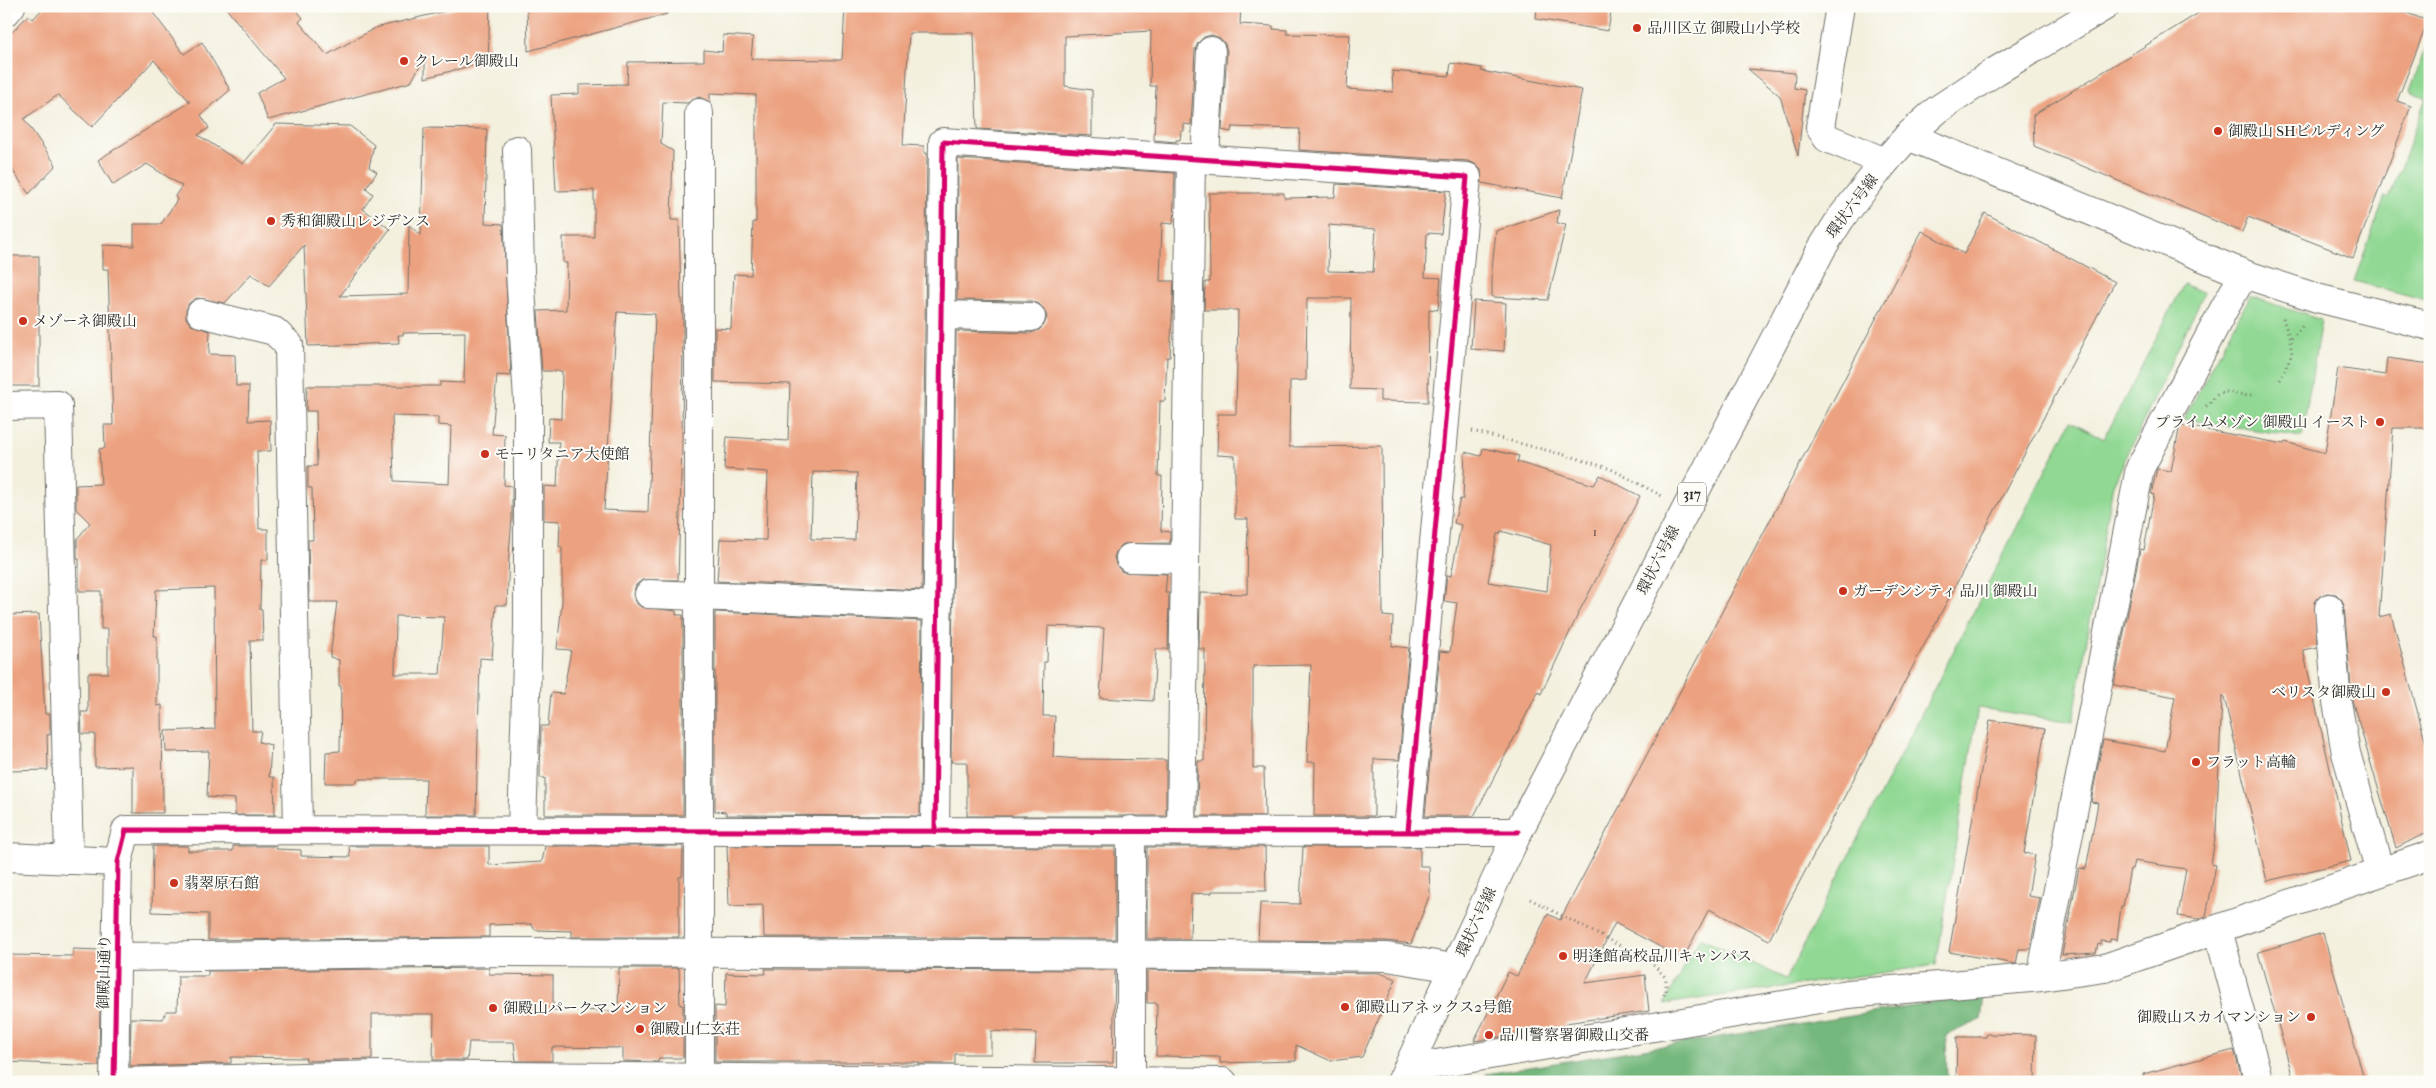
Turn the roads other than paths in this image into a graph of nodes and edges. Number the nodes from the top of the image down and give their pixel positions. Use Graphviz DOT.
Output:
graph roads {
  1 [pos="11,6"];
  2 [pos="1840,6"];
  3 [pos="2105,6"];
  4 [pos="6,12"];
  5 [pos="1211,51"];
  6 [pos="699,112"];
  7 [pos="1908,136"];
  8 [pos="517,150"];
  9 [pos="1198,159"];
  10 [pos="1885,162"];
  11 [pos="2244,274"];
  12 [pos="201,313"];
  13 [pos="942,315"];
  14 [pos="1031,317"];
  15 [pos="2430,326"];
  16 [pos="6,406"];
  17 [pos="1130,558"];
  18 [pos="1185,559"];
  19 [pos="649,594"];
  20 [pos="699,596"];
  21 [pos="938,606"];
  22 [pos="2329,608"];
  23 [pos="298,829"];
  24 [pos="522,829"];
  25 [pos="1131,830"];
  26 [pos="1181,830"];
  27 [pos="698,831"];
  28 [pos="1408,831"];
  29 [pos="935,832"];
  30 [pos="1518,832"];
  31 [pos="2430,856"];
  32 [pos="6,857"];
  33 [pos="69,860"];
  34 [pos="118,862"];
  35 [pos="2380,872"];
  36 [pos="2218,930"];
  37 [pos="699,954"];
  38 [pos="1132,955"];
  39 [pos="117,957"];
  40 [pos="1454,968"];
  41 [pos="2041,977"];
  42 [pos="1404,1075"];
  43 [pos="699,1078"];
  44 [pos="1131,1081"];
  45 [pos="114,1082"];
  46 [pos="120,1082"];
  47 [pos="1222,1082"];
  48 [pos="2259,1082"];
  1 -- 4 [label="street"];
  2 -- 10 [label="street"];
  3 -- 7 [label="street, 環状六号線 / 317"];
  5 -- 9 [label="street"];
  6 -- 20 [label="street"];
  7 -- 10 [label="street, 環状六号線 / 317"];
  7 -- 11 [label="street"];
  8 -- 24 [label="street"];
  9 -- 13 [label="street"];
  9 -- 18 [label="street"];
  9 -- 28 [label="street"];
  10 -- 30 [label="street, 環状六号線 / 317"];
  11 -- 15 [label="street"];
  11 -- 41 [label="street"];
  12 -- 23 [label="street"];
  13 -- 14 [label="street"];
  13 -- 21 [label="street"];
  16 -- 33 [label="street"];
  17 -- 18 [label="street"];
  18 -- 26 [label="street"];
  19 -- 20 [label="street"];
  20 -- 21 [label="street"];
  20 -- 27 [label="street"];
  21 -- 29 [label="street"];
  22 -- 35 [label="street"];
  23 -- 24 [label="street"];
  23 -- 34 [label="street, 御殿山通り"];
  24 -- 27 [label="street"];
  25 -- 26 [label="street"];
  25 -- 29 [label="street"];
  25 -- 38 [label="street"];
  26 -- 28 [label="street"];
  27 -- 29 [label="street"];
  27 -- 37 [label="street"];
  28 -- 30 [label="street"];
  30 -- 40 [label="street, 環状六号線 / 317"];
  31 -- 35 [label="street"];
  32 -- 33 [label="street"];
  33 -- 34 [label="street"];
  34 -- 39 [label="street, 御殿山通り"];
  35 -- 36 [label="street"];
  36 -- 41 [label="street"];
  36 -- 48 [label="street"];
  37 -- 38 [label="street"];
  37 -- 39 [label="street"];
  37 -- 43 [label="street"];
  38 -- 40 [label="street"];
  38 -- 44 [label="street"];
  39 -- 45 [label="street, 御殿山通り"];
  40 -- 42 [label="street, 環状六号線 / 317"];
  41 -- 42 [label="street"];
  43 -- 44 [label="street"];
  43 -- 46 [label="street"];
  44 -- 47 [label="street"];
}
